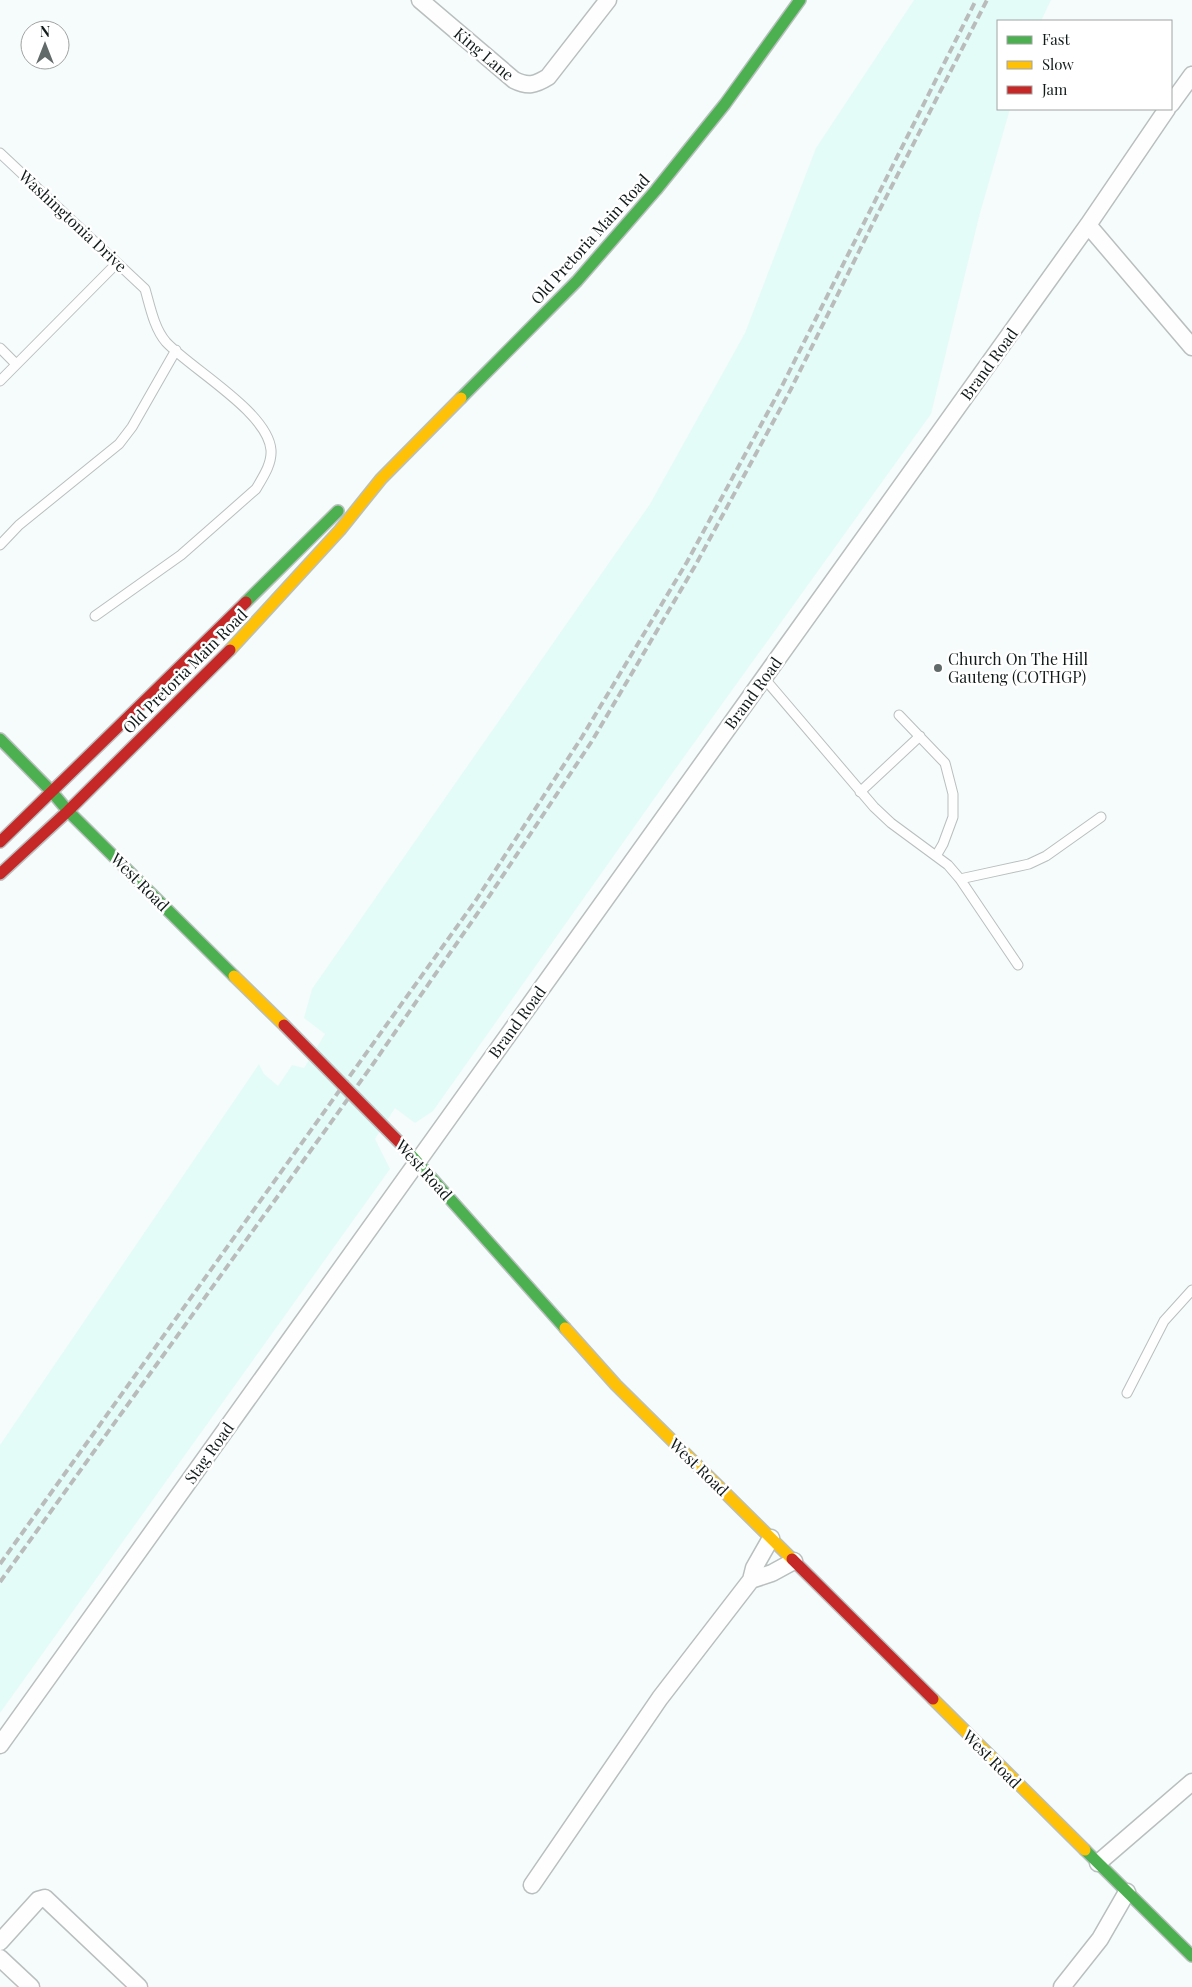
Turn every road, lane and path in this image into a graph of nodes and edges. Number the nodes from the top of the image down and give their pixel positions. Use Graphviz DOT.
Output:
graph roads {
  1 [pos="420,0"];
  2 [pos="608,0"];
  3 [pos="800,0"];
  4 [pos="1192,75"];
  5 [pos="1172,103"];
  6 [pos="1166,110"];
  7 [pos="0,154"];
  8 [pos="1088,225"];
  9 [pos="117,263"];
  10 [pos="1192,347"];
  11 [pos="0,348"];
  12 [pos="176,350"];
  13 [pos="16,364"];
  14 [pos="0,381"];
  15 [pos="382,479"];
  16 [pos="0,545"];
  17 [pos="95,616"];
  18 [pos="764,678"];
  19 [pos="899,715"];
  20 [pos="920,736"];
  21 [pos="0,739"];
  22 [pos="52,792"];
  23 [pos="860,792"];
  24 [pos="68,811"];
  25 [pos="1101,817"];
  26 [pos="0,842"];
  27 [pos="936,856"];
  28 [pos="0,874"];
  29 [pos="960,879"];
  30 [pos="1018,965"];
  31 [pos="418,1161"];
  32 [pos="1192,1290"];
  33 [pos="1127,1393"];
  34 [pos="771,1538"];
  35 [pos="794,1561"];
  36 [pos="751,1580"];
  37 [pos="0,1745"];
  38 [pos="1192,1782"];
  39 [pos="1098,1863"];
  40 [pos="532,1885"];
  41 [pos="1127,1892"];
  42 [pos="0,1942"];
  43 [pos="1192,1956"];
  44 [pos="0,1958"];
  45 [pos="31,1987"];
  46 [pos="139,1987"];
  47 [pos="1062,1987"];
  1 -- 2 [label="street, King Lane"];
  3 -- 15 [label="street, Old Pretoria Main Road"];
  4 -- 5 [label="street"];
  6 -- 8 [label="street, Brand Road"];
  7 -- 9 [label="lane, Washingtonia Drive"];
  8 -- 10 [label="street"];
  8 -- 18 [label="street, Brand Road"];
  9 -- 12 [label="lane, Washingtonia Drive"];
  9 -- 13 [label="lane"];
  11 -- 13 [label="lane"];
  12 -- 16 [label="lane"];
  12 -- 17 [label="lane"];
  13 -- 14 [label="lane"];
  15 -- 22 [label="street, Old Pretoria Main Road"];
  15 -- 24 [label="street, Old Pretoria Main Road"];
  18 -- 23 [label="lane"];
  18 -- 31 [label="street, Brand Road"];
  19 -- 20 [label="lane"];
  20 -- 23 [label="lane"];
  20 -- 27 [label="lane"];
  21 -- 22 [label="street, West Road"];
  22 -- 24 [label="street, West Road"];
  22 -- 26 [label="street, Old Pretoria Main Road"];
  23 -- 27 [label="lane"];
  24 -- 28 [label="street, Old Pretoria Main Road"];
  24 -- 31 [label="street, West Road, bridge"];
  25 -- 29 [label="lane"];
  27 -- 29 [label="lane"];
  29 -- 30 [label="lane"];
  31 -- 34 [label="street, West Road"];
  31 -- 37 [label="street, Stag Road"];
  32 -- 33 [label="lane"];
  34 -- 35 [label="street, West Road"];
  34 -- 36 [label="street"];
  35 -- 36 [label="street"];
  35 -- 39 [label="street, West Road"];
  36 -- 40 [label="street"];
  38 -- 39 [label="street"];
  39 -- 41 [label="street, West Road"];
  41 -- 43 [label="street, West Road"];
  41 -- 47 [label="street"];
  42 -- 46 [label="street"];
  44 -- 45 [label="street"];
}
